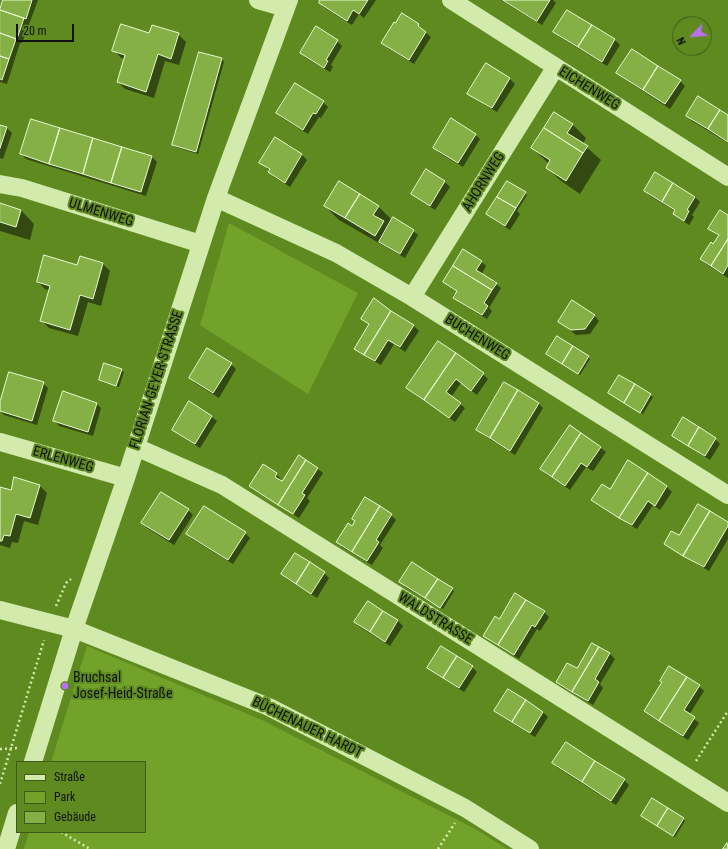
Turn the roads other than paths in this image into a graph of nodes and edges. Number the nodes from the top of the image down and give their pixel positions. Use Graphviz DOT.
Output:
graph roads {
  1 [pos="258,0"];
  2 [pos="451,0"];
  3 [pos="287,4"];
  4 [pos="555,68"];
  5 [pos="728,177"];
  6 [pos="0,184"];
  7 [pos="216,198"];
  8 [pos="201,244"];
  9 [pos="412,297"];
  10 [pos="0,442"];
  11 [pos="136,447"];
  12 [pos="126,478"];
  13 [pos="728,495"];
  14 [pos="0,610"];
  15 [pos="74,629"];
  16 [pos="32,761"];
  17 [pos="728,803"];
  18 [pos="16,816"];
  19 [pos="6,849"];
  20 [pos="530,849"];
  1 -- 3 [label="street"];
  2 -- 4 [label="street, EICHENWEG"];
  3 -- 7 [label="street, FLORIAN-GEYER-STRASSE"];
  4 -- 5 [label="street, EICHENWEG"];
  4 -- 9 [label="street, AHORNWEG"];
  6 -- 8 [label="street, ULMENWEG"];
  7 -- 8 [label="street, FLORIAN-GEYER-STRASSE"];
  7 -- 9 [label="street, BUCHENWEG"];
  8 -- 11 [label="street, FLORIAN-GEYER-STRASSE"];
  9 -- 13 [label="street, BUCHENWEG"];
  10 -- 12 [label="street, ERLENWEG"];
  11 -- 12 [label="street, FLORIAN-GEYER-STRASSE"];
  11 -- 17 [label="street, WALDSTRASSE"];
  12 -- 15 [label="street, FLORIAN-GEYER-STRASSE"];
  14 -- 15 [label="street, BÜCHENAUER HARDT"];
  15 -- 16 [label="street, FLORIAN-GEYER-STRASSE"];
  15 -- 20 [label="street, BÜCHENAUER HARDT"];
  18 -- 19 [label="street"];
}
